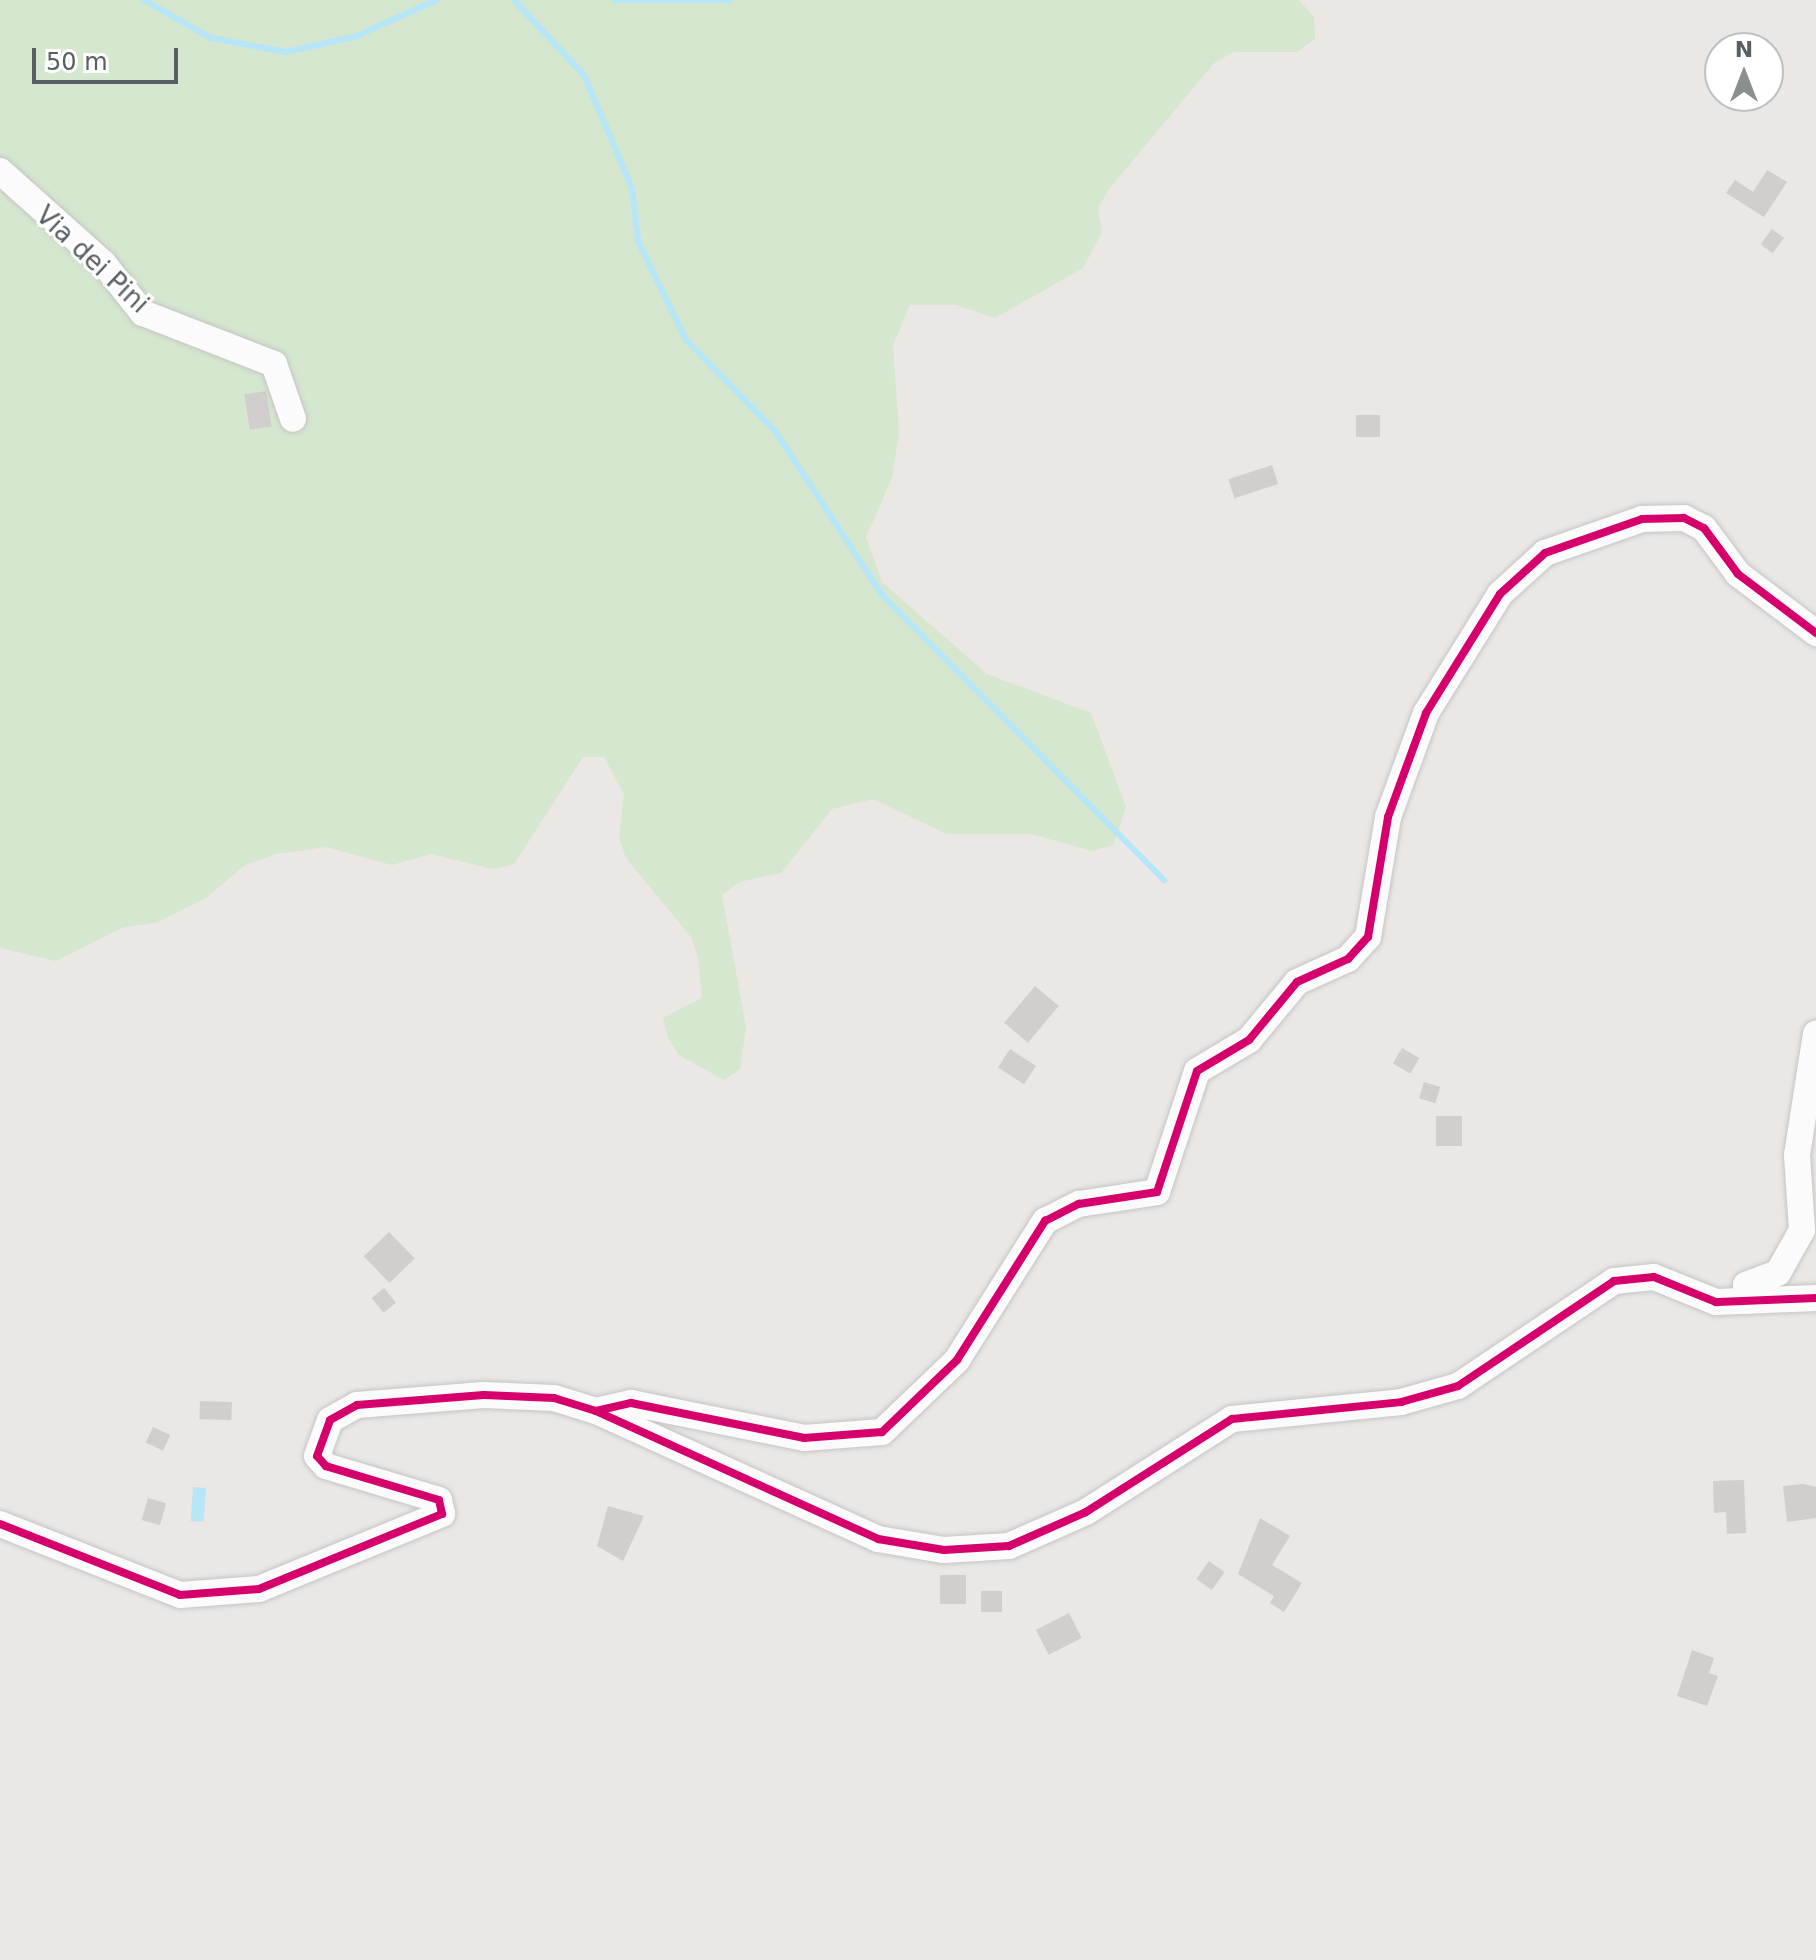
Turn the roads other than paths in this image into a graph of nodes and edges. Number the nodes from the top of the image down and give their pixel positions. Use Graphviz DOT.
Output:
graph roads {
  1 [pos="0,171"];
  2 [pos="293,419"];
  3 [pos="1816,633"];
  4 [pos="1816,1033"];
  5 [pos="1816,1298"];
  6 [pos="1747,1301"];
  7 [pos="596,1411"];
  8 [pos="0,1524"];
  1 -- 2 [label="street, Via dei Pini"];
  3 -- 7 [label="street"];
  4 -- 6 [label="street"];
  5 -- 6 [label="street"];
  6 -- 7 [label="street"];
  7 -- 8 [label="street"];
}
